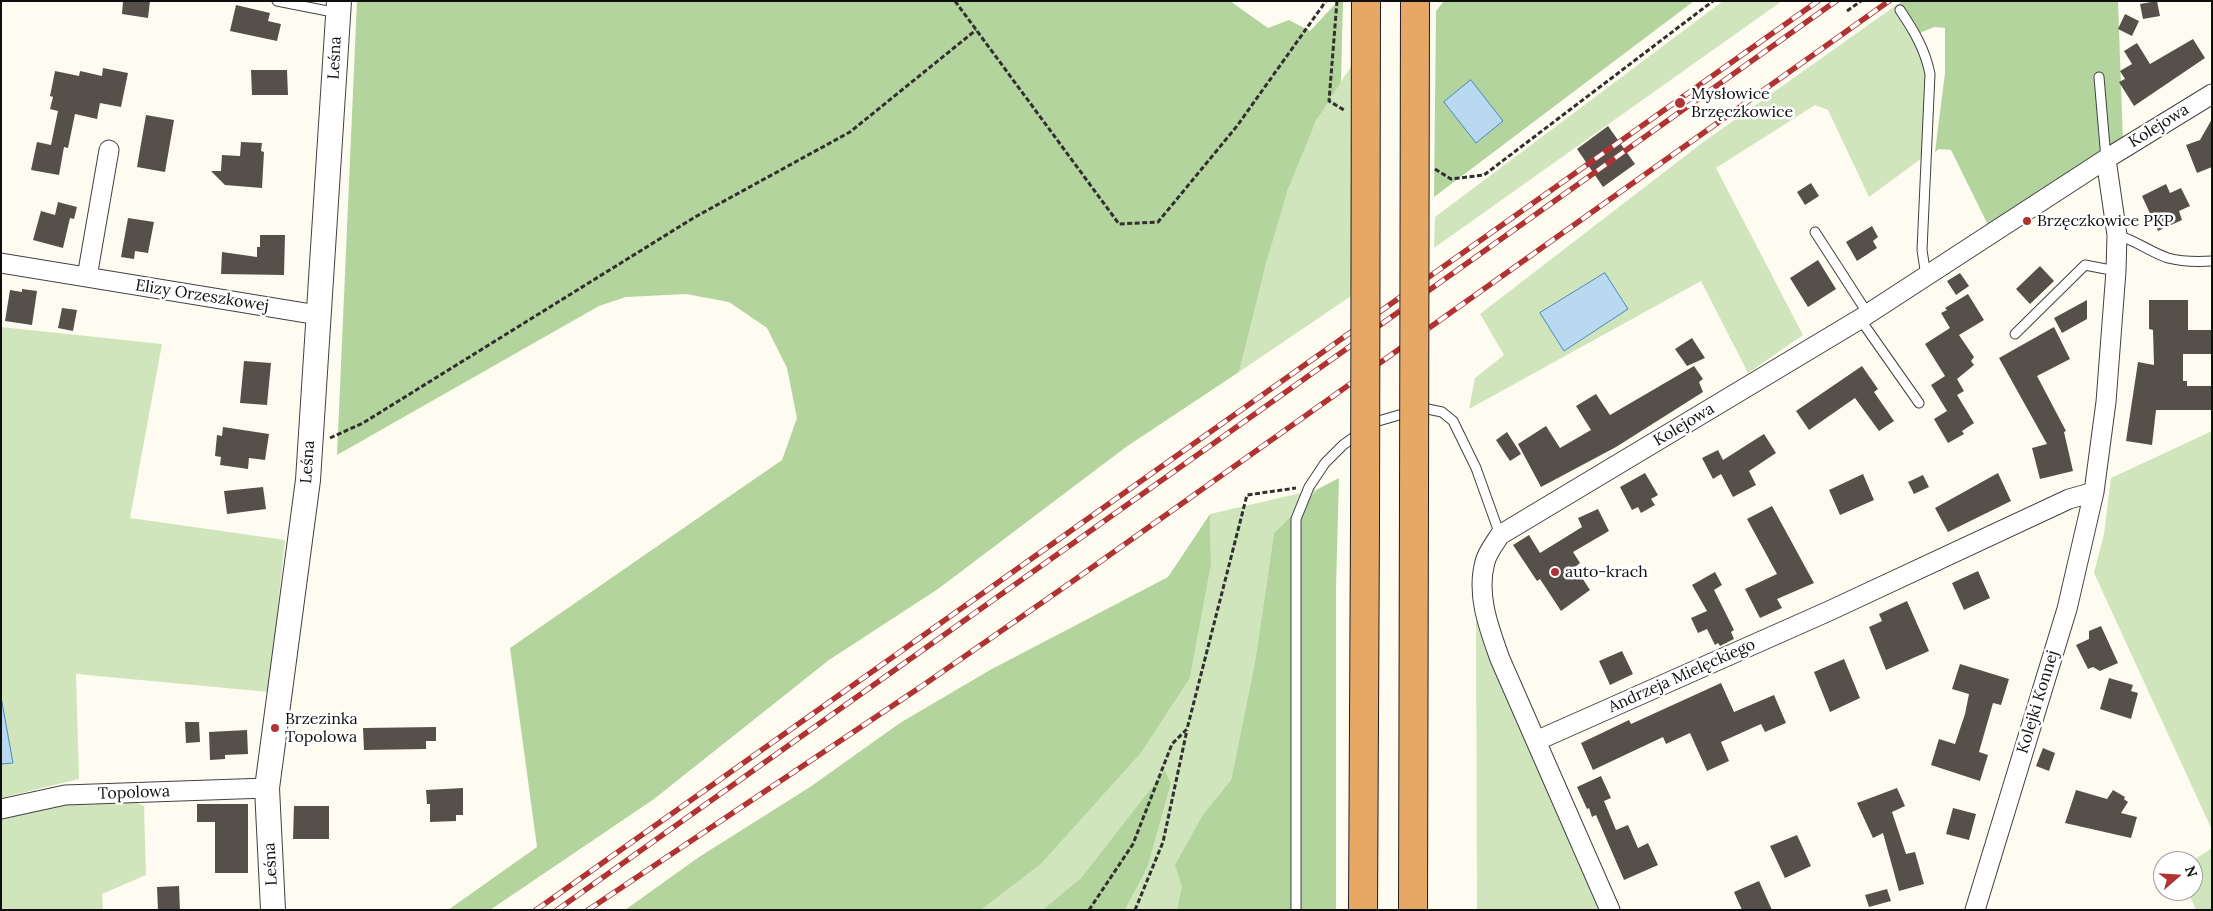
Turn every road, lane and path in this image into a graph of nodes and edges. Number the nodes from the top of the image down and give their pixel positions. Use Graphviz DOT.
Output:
graph roads {
  1 [pos="276,1"];
  2 [pos="955,1"];
  3 [pos="1326,1"];
  4 [pos="1366,1"];
  5 [pos="1415,1"];
  6 [pos="1713,1"];
  7 [pos="1861,1"];
  8 [pos="338,7"];
  9 [pos="1900,10"];
  10 [pos="1847,11"];
  11 [pos="976,30"];
  12 [pos="2100,77"];
  13 [pos="2212,94"];
  14 [pos="109,150"];
  15 [pos="2106,159"];
  16 [pos="1451,179"];
  17 [pos="1816,232"];
  18 [pos="2117,235"];
  19 [pos="2212,261"];
  20 [pos="1,263"];
  21 [pos="2116,271"];
  22 [pos="1926,276"];
  23 [pos="87,277"];
  24 [pos="318,316"];
  25 [pos="1864,317"];
  26 [pos="2015,334"];
  27 [pos="1920,403"];
  28 [pos="310,448"];
  29 [pos="1309,486"];
  30 [pos="2094,492"];
  31 [pos="1500,535"];
  32 [pos="1187,730"];
  33 [pos="1536,741"];
  34 [pos="267,788"];
  35 [pos="1,809"];
  36 [pos="273,910"];
  37 [pos="1089,910"];
  38 [pos="1134,910"];
  39 [pos="1296,910"];
  40 [pos="1363,910"];
  41 [pos="1413,910"];
  42 [pos="1610,910"];
  43 [pos="1975,910"];
  1 -- 8 [label="lane, Leśna"];
  2 -- 11 [label="path"];
  3 -- 11 [label="path"];
  4 -- 40 [label="highway, bridge"];
  5 -- 41 [label="highway, bridge"];
  6 -- 16 [label="path"];
  7 -- 10 [label="path"];
  8 -- 24 [label="street, Leśna"];
  9 -- 22 [label="lane"];
  11 -- 28 [label="path"];
  12 -- 15 [label="lane, Kolejowa"];
  13 -- 15 [label="street, Kolejowa"];
  14 -- 23 [label="street"];
  15 -- 18 [label="street, Kolejki Konnej"];
  15 -- 22 [label="street, Kolejowa"];
  17 -- 25 [label="lane"];
  18 -- 19 [label="lane"];
  18 -- 21 [label="street, Kolejki Konnej"];
  20 -- 23 [label="street, Elizy Orzeszkowej"];
  21 -- 26 [label="lane"];
  21 -- 30 [label="street, Kolejki Konnej"];
  22 -- 25 [label="street, Kolejowa"];
  23 -- 24 [label="street, Elizy Orzeszkowej"];
  24 -- 28 [label="street, Leśna"];
  25 -- 27 [label="lane"];
  25 -- 31 [label="street, Kolejowa"];
  28 -- 34 [label="street, Leśna"];
  29 -- 31 [label="lane"];
  29 -- 32 [label="path"];
  29 -- 39 [label="lane"];
  30 -- 33 [label="street, Andrzeja Mielęckiego"];
  30 -- 43 [label="street, Kolejki Konnej"];
  31 -- 33 [label="street"];
  32 -- 37 [label="path"];
  32 -- 38 [label="path"];
  33 -- 42 [label="street"];
  34 -- 35 [label="street, Topolowa"];
  34 -- 36 [label="street, Leśna"];
}
